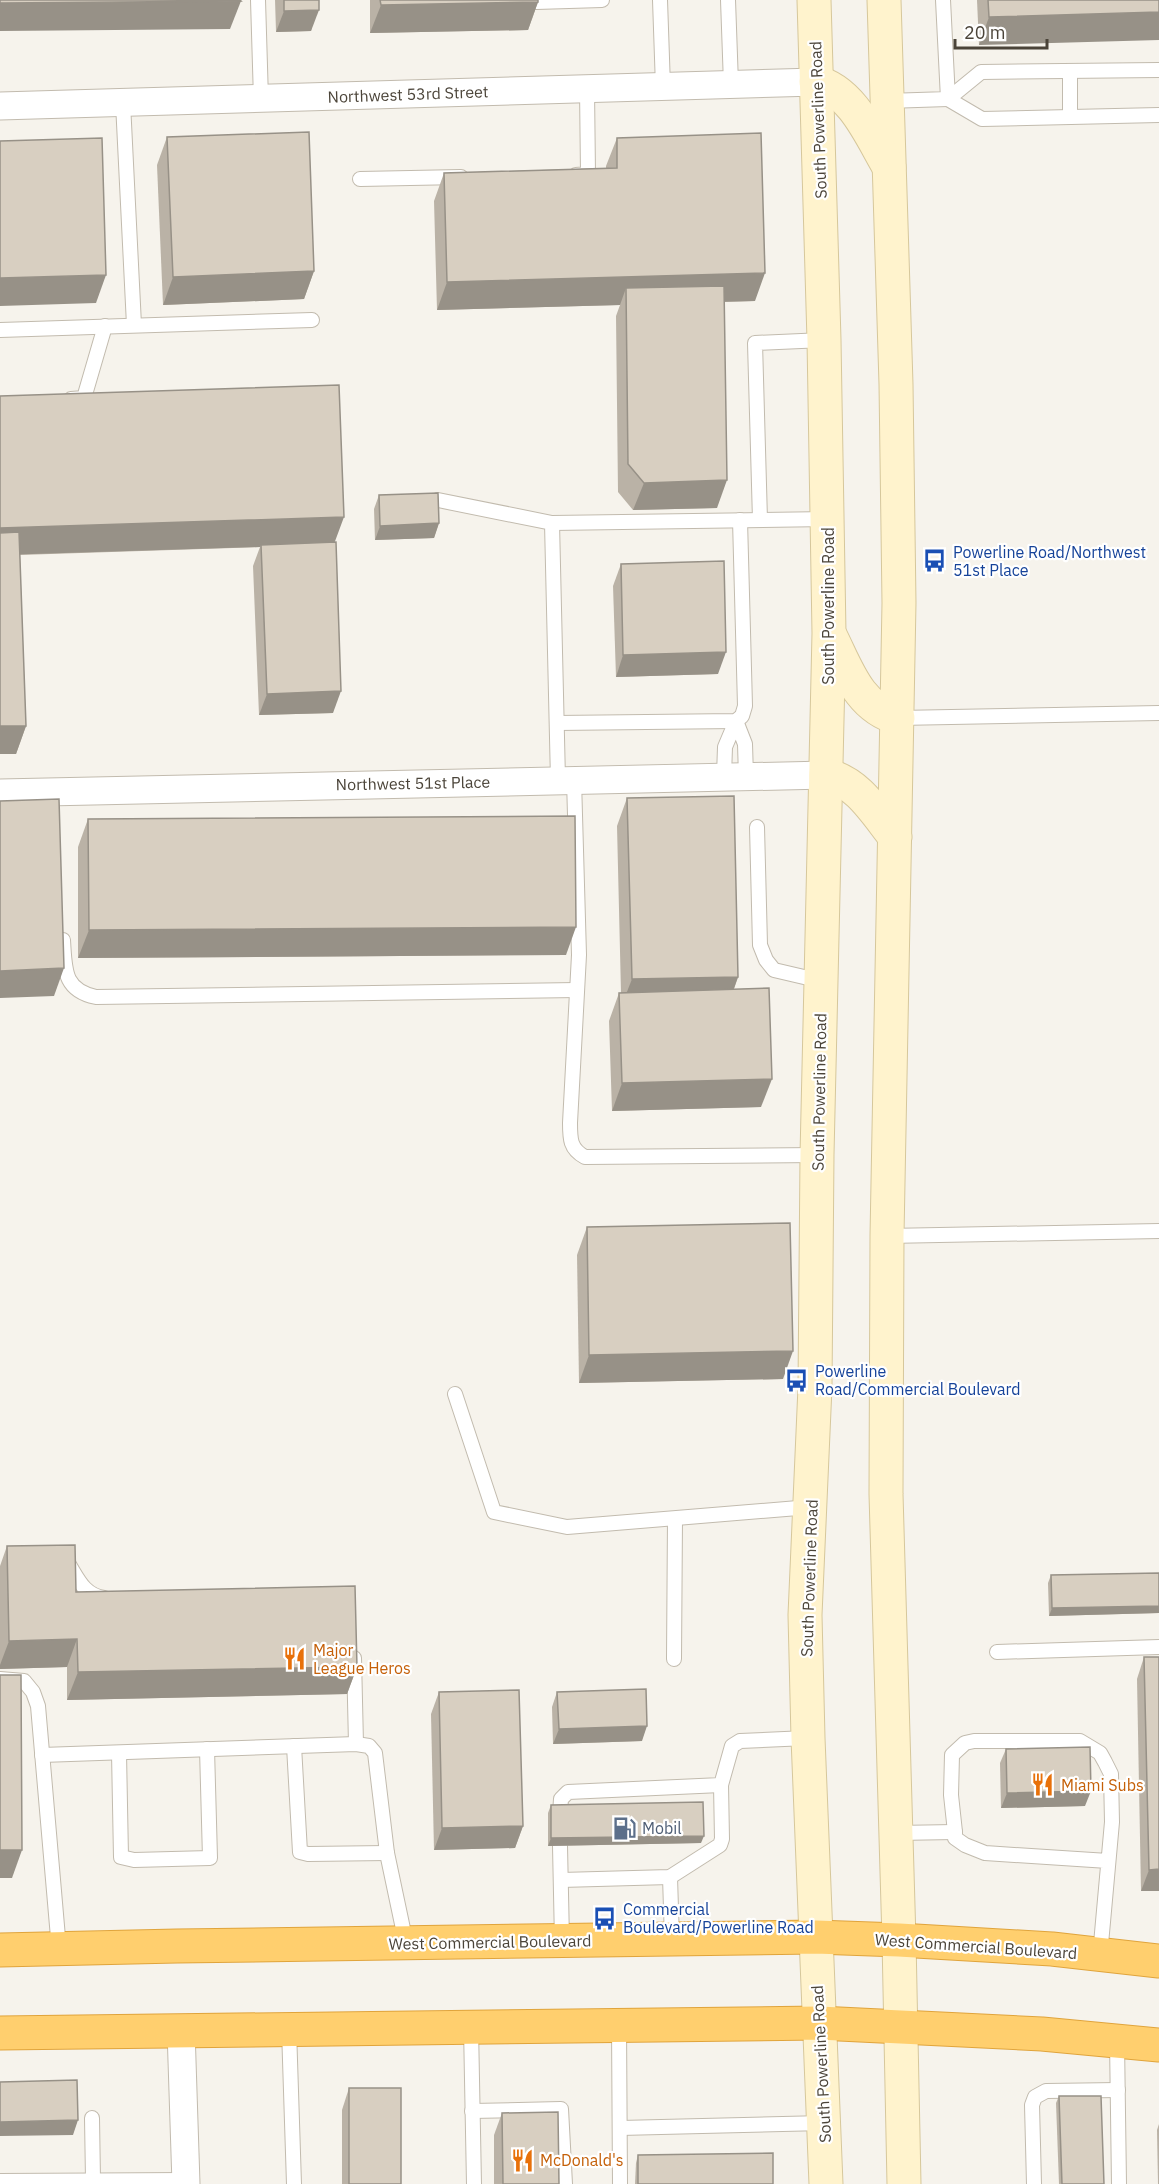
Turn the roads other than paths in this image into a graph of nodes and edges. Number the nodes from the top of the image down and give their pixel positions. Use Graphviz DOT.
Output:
graph roads {
  1 [pos="258,0"];
  2 [pos="602,0"];
  3 [pos="660,0"];
  4 [pos="728,0"];
  5 [pos="814,0"];
  6 [pos="884,0"];
  7 [pos="943,0"];
  8 [pos="536,2"];
  9 [pos="1159,70"];
  10 [pos="1070,72"];
  11 [pos="816,82"];
  12 [pos="731,84"];
  13 [pos="663,87"];
  14 [pos="587,89"];
  15 [pos="261,99"];
  16 [pos="948,99"];
  17 [pos="887,101"];
  18 [pos="123,103"];
  19 [pos="0,106"];
  20 [pos="1159,115"];
  21 [pos="1070,117"];
  22 [pos="890,169"];
  23 [pos="564,175"];
  24 [pos="480,177"];
  25 [pos="360,179"];
  26 [pos="312,320"];
  27 [pos="105,326"];
  28 [pos="134,326"];
  29 [pos="0,330"];
  30 [pos="824,340"];
  31 [pos="52,400"];
  32 [pos="438,500"];
  33 [pos="828,519"];
  34 [pos="740,520"];
  35 [pos="760,520"];
  36 [pos="552,523"];
  37 [pos="829,633"];
  38 [pos="1159,713"];
  39 [pos="898,718"];
  40 [pos="736,722"];
  41 [pos="556,723"];
  42 [pos="825,775"];
  43 [pos="735,776"];
  44 [pos="566,780"];
  45 [pos="0,793"];
  46 [pos="757,827"];
  47 [pos="895,837"];
  48 [pos="63,929"];
  49 [pos="821,981"];
  50 [pos="577,990"];
  51 [pos="817,1155"];
  52 [pos="1159,1231"];
  53 [pos="887,1236"];
  54 [pos="454,1394"];
  55 [pos="810,1507"];
  56 [pos="675,1519"];
  57 [pos="54,1555"];
  58 [pos="120,1598"];
  59 [pos="353,1639"];
  60 [pos="1159,1647"];
  61 [pos="997,1652"];
  62 [pos="674,1659"];
  63 [pos="0,1679"];
  64 [pos="808,1738"];
  65 [pos="356,1744"];
  66 [pos="294,1746"];
  67 [pos="207,1749"];
  68 [pos="119,1753"];
  69 [pos="42,1755"];
  70 [pos="721,1785"];
  71 [pos="560,1813"];
  72 [pos="954,1832"];
  73 [pos="896,1833"];
  74 [pos="560,1846"];
  75 [pos="387,1853"];
  76 [pos="1108,1861"];
  77 [pos="670,1877"];
  78 [pos="561,1880"];
  79 [pos="816,1937"];
  80 [pos="672,1940"];
  81 [pos="899,1940"];
  82 [pos="562,1941"];
  83 [pos="406,1943"];
  84 [pos="59,1949"];
  85 [pos="0,1950"];
  86 [pos="1100,1955"];
  87 [pos="1159,1961"];
  88 [pos="819,2023"];
  89 [pos="619,2025"];
  90 [pos="471,2027"];
  91 [pos="901,2027"];
  92 [pos="289,2029"];
  93 [pos="181,2030"];
  94 [pos="0,2033"];
  95 [pos="1117,2041"];
  96 [pos="1159,2045"];
  97 [pos="1118,2091"];
  98 [pos="472,2111"];
  99 [pos="92,2118"];
  100 [pos="824,2123"];
  101 [pos="620,2127"];
  102 [pos="93,2180"];
  103 [pos="0,2181"];
  104 [pos="186,2182"];
  105 [pos="294,2184"];
  106 [pos="474,2184"];
  107 [pos="565,2184"];
  108 [pos="620,2184"];
  109 [pos="826,2184"];
  110 [pos="904,2184"];
  111 [pos="1034,2184"];
  112 [pos="1119,2184"];
  1 -- 15 [label="lane"];
  2 -- 8 [label="lane"];
  3 -- 13 [label="lane"];
  4 -- 12 [label="lane"];
  5 -- 11 [label="main road, South Powerline Road"];
  6 -- 17 [label="main road"];
  7 -- 16 [label="lane"];
  9 -- 10 [label="lane"];
  10 -- 16 [label="lane"];
  10 -- 21 [label="lane"];
  11 -- 12 [label="street, Northwest 53rd Street"];
  11 -- 22 [label="main road"];
  11 -- 30 [label="main road, South Powerline Road"];
  12 -- 13 [label="street, Northwest 53rd Street"];
  13 -- 14 [label="street, Northwest 53rd Street"];
  14 -- 15 [label="street, Northwest 53rd Street"];
  14 -- 23 [label="lane"];
  15 -- 18 [label="street, Northwest 53rd Street"];
  16 -- 17 [label="lane"];
  16 -- 21 [label="lane"];
  17 -- 22 [label="main road"];
  18 -- 19 [label="street, Northwest 53rd Street"];
  18 -- 28 [label="lane"];
  20 -- 21 [label="lane"];
  22 -- 39 [label="main road"];
  24 -- 25 [label="lane"];
  26 -- 28 [label="lane"];
  27 -- 28 [label="lane"];
  27 -- 29 [label="lane"];
  27 -- 31 [label="lane"];
  30 -- 33 [label="main road, South Powerline Road"];
  30 -- 35 [label="lane"];
  32 -- 36 [label="lane"];
  33 -- 35 [label="lane"];
  33 -- 37 [label="main road, South Powerline Road"];
  34 -- 35 [label="lane"];
  34 -- 36 [label="lane"];
  34 -- 40 [label="lane"];
  36 -- 41 [label="lane"];
  37 -- 39 [label="main road"];
  37 -- 42 [label="main road, South Powerline Road"];
  38 -- 39 [label="lane"];
  39 -- 47 [label="main road"];
  40 -- 41 [label="lane"];
  40 -- 43 [label="lane"];
  40 -- 43 [label="lane"];
  41 -- 44 [label="lane"];
  42 -- 43 [label="street, Northwest 51st Place"];
  42 -- 47 [label="main road"];
  42 -- 49 [label="main road, South Powerline Road"];
  43 -- 44 [label="street, Northwest 51st Place"];
  44 -- 45 [label="street, Northwest 51st Place"];
  44 -- 50 [label="lane"];
  46 -- 49 [label="lane"];
  47 -- 53 [label="main road"];
  48 -- 50 [label="lane"];
  49 -- 51 [label="main road, South Powerline Road"];
  50 -- 51 [label="lane"];
  51 -- 55 [label="main road, South Powerline Road"];
  52 -- 53 [label="lane"];
  53 -- 73 [label="main road"];
  54 -- 56 [label="lane"];
  55 -- 56 [label="lane"];
  55 -- 64 [label="main road, South Powerline Road"];
  56 -- 62 [label="lane"];
  57 -- 58 [label="lane"];
  59 -- 65 [label="lane"];
  60 -- 61 [label="lane"];
  63 -- 69 [label="lane"];
  64 -- 70 [label="lane"];
  64 -- 79 [label="main road, South Powerline Road"];
  65 -- 66 [label="lane"];
  65 -- 75 [label="lane"];
  66 -- 67 [label="lane"];
  66 -- 75 [label="lane"];
  67 -- 68 [label="lane"];
  67 -- 68 [label="lane"];
  68 -- 69 [label="lane"];
  69 -- 84 [label="lane"];
  70 -- 71 [label="lane"];
  70 -- 77 [label="lane"];
  72 -- 73 [label="lane"];
  72 -- 76 [label="lane"];
  72 -- 76 [label="lane"];
  73 -- 81 [label="main road"];
  74 -- 78 [label="lane"];
  75 -- 83 [label="lane"];
  76 -- 86 [label="lane"];
  77 -- 78 [label="lane"];
  77 -- 80 [label="lane"];
  78 -- 82 [label="lane"];
  79 -- 80 [label="highway, West Commercial Boulevard"];
  79 -- 81 [label="highway, West Commercial Boulevard"];
  79 -- 88 [label="main road, South Powerline Road"];
  80 -- 82 [label="highway, West Commercial Boulevard"];
  81 -- 86 [label="highway, West Commercial Boulevard"];
  81 -- 91 [label="main road"];
  82 -- 83 [label="highway, West Commercial Boulevard"];
  83 -- 84 [label="highway, West Commercial Boulevard"];
  84 -- 85 [label="highway, West Commercial Boulevard"];
  86 -- 87 [label="highway, West Commercial Boulevard"];
  88 -- 89 [label="highway"];
  88 -- 91 [label="highway"];
  88 -- 100 [label="main road, South Powerline Road"];
  89 -- 90 [label="highway"];
  89 -- 101 [label="lane"];
  90 -- 92 [label="highway"];
  90 -- 98 [label="lane"];
  91 -- 95 [label="highway"];
  91 -- 110 [label="main road"];
  92 -- 93 [label="highway"];
  92 -- 105 [label="lane"];
  93 -- 94 [label="highway"];
  93 -- 104 [label="street"];
  95 -- 96 [label="highway"];
  95 -- 97 [label="lane"];
  97 -- 111 [label="lane"];
  97 -- 112 [label="lane"];
  98 -- 106 [label="lane"];
  98 -- 107 [label="lane"];
  99 -- 102 [label="lane"];
  100 -- 101 [label="lane"];
  100 -- 109 [label="main road, South Powerline Road"];
  101 -- 108 [label="lane"];
  102 -- 103 [label="lane"];
  102 -- 104 [label="lane"];
}
